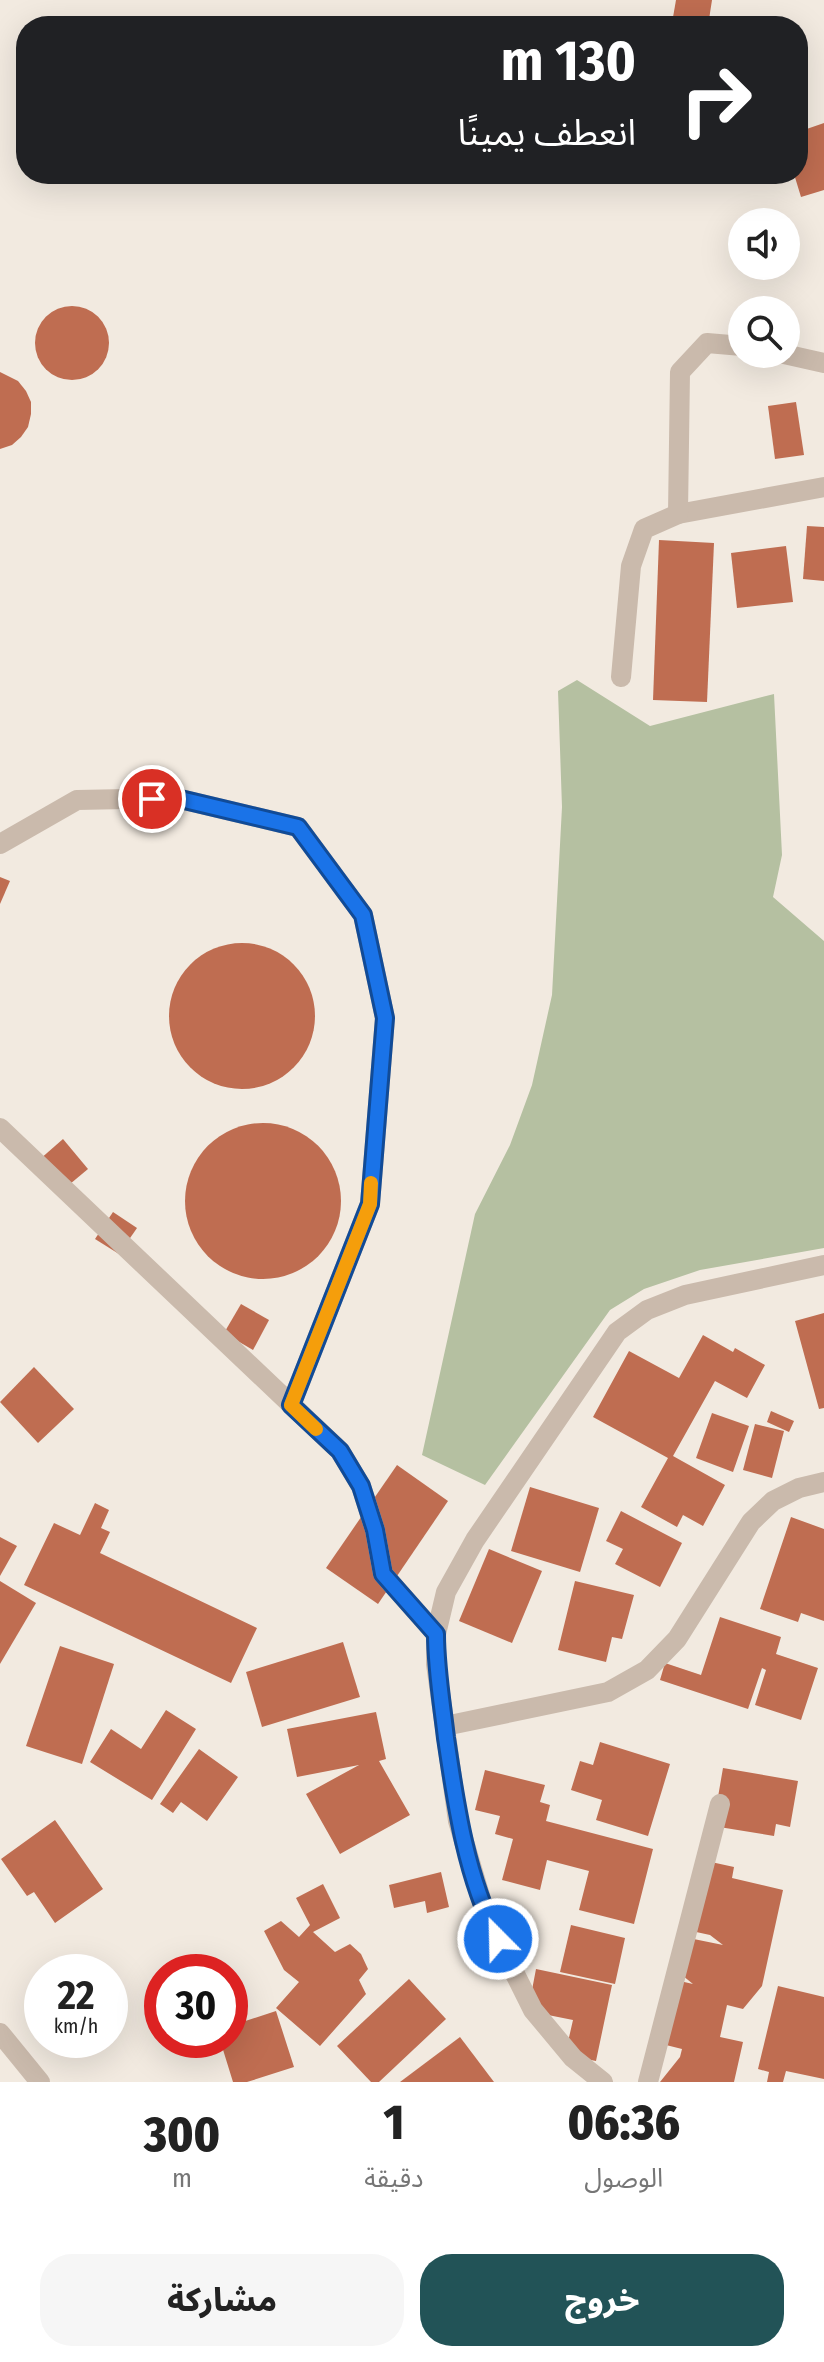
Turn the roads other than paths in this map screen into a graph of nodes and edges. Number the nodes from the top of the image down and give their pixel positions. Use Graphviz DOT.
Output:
graph roads {
  1 [pos="728,345"];
  2 [pos="800,358"];
  3 [pos="824,363"];
  4 [pos="824,487"];
  5 [pos="678,514"];
  6 [pos="621,677"];
  7 [pos="0,844"];
  8 [pos="0,1128"];
  9 [pos="824,1265"];
  10 [pos="291,1405"];
  11 [pos="824,1482"];
  12 [pos="436,1634"];
  13 [pos="445,1726"];
  14 [pos="720,1804"];
  15 [pos="0,2033"];
  16 [pos="40,2082"];
  17 [pos="603,2082"];
  18 [pos="648,2082"];
  1 -- 5 [label="street"];
  2 -- 3 [label="street"];
  4 -- 5 [label="street"];
  5 -- 6 [label="street"];
  7 -- 10 [label="street"];
  8 -- 10 [label="street"];
  9 -- 12 [label="street"];
  10 -- 12 [label="street"];
  11 -- 13 [label="street"];
  12 -- 13 [label="street"];
  13 -- 17 [label="street"];
  14 -- 18 [label="street"];
  15 -- 16 [label="street"];
}
